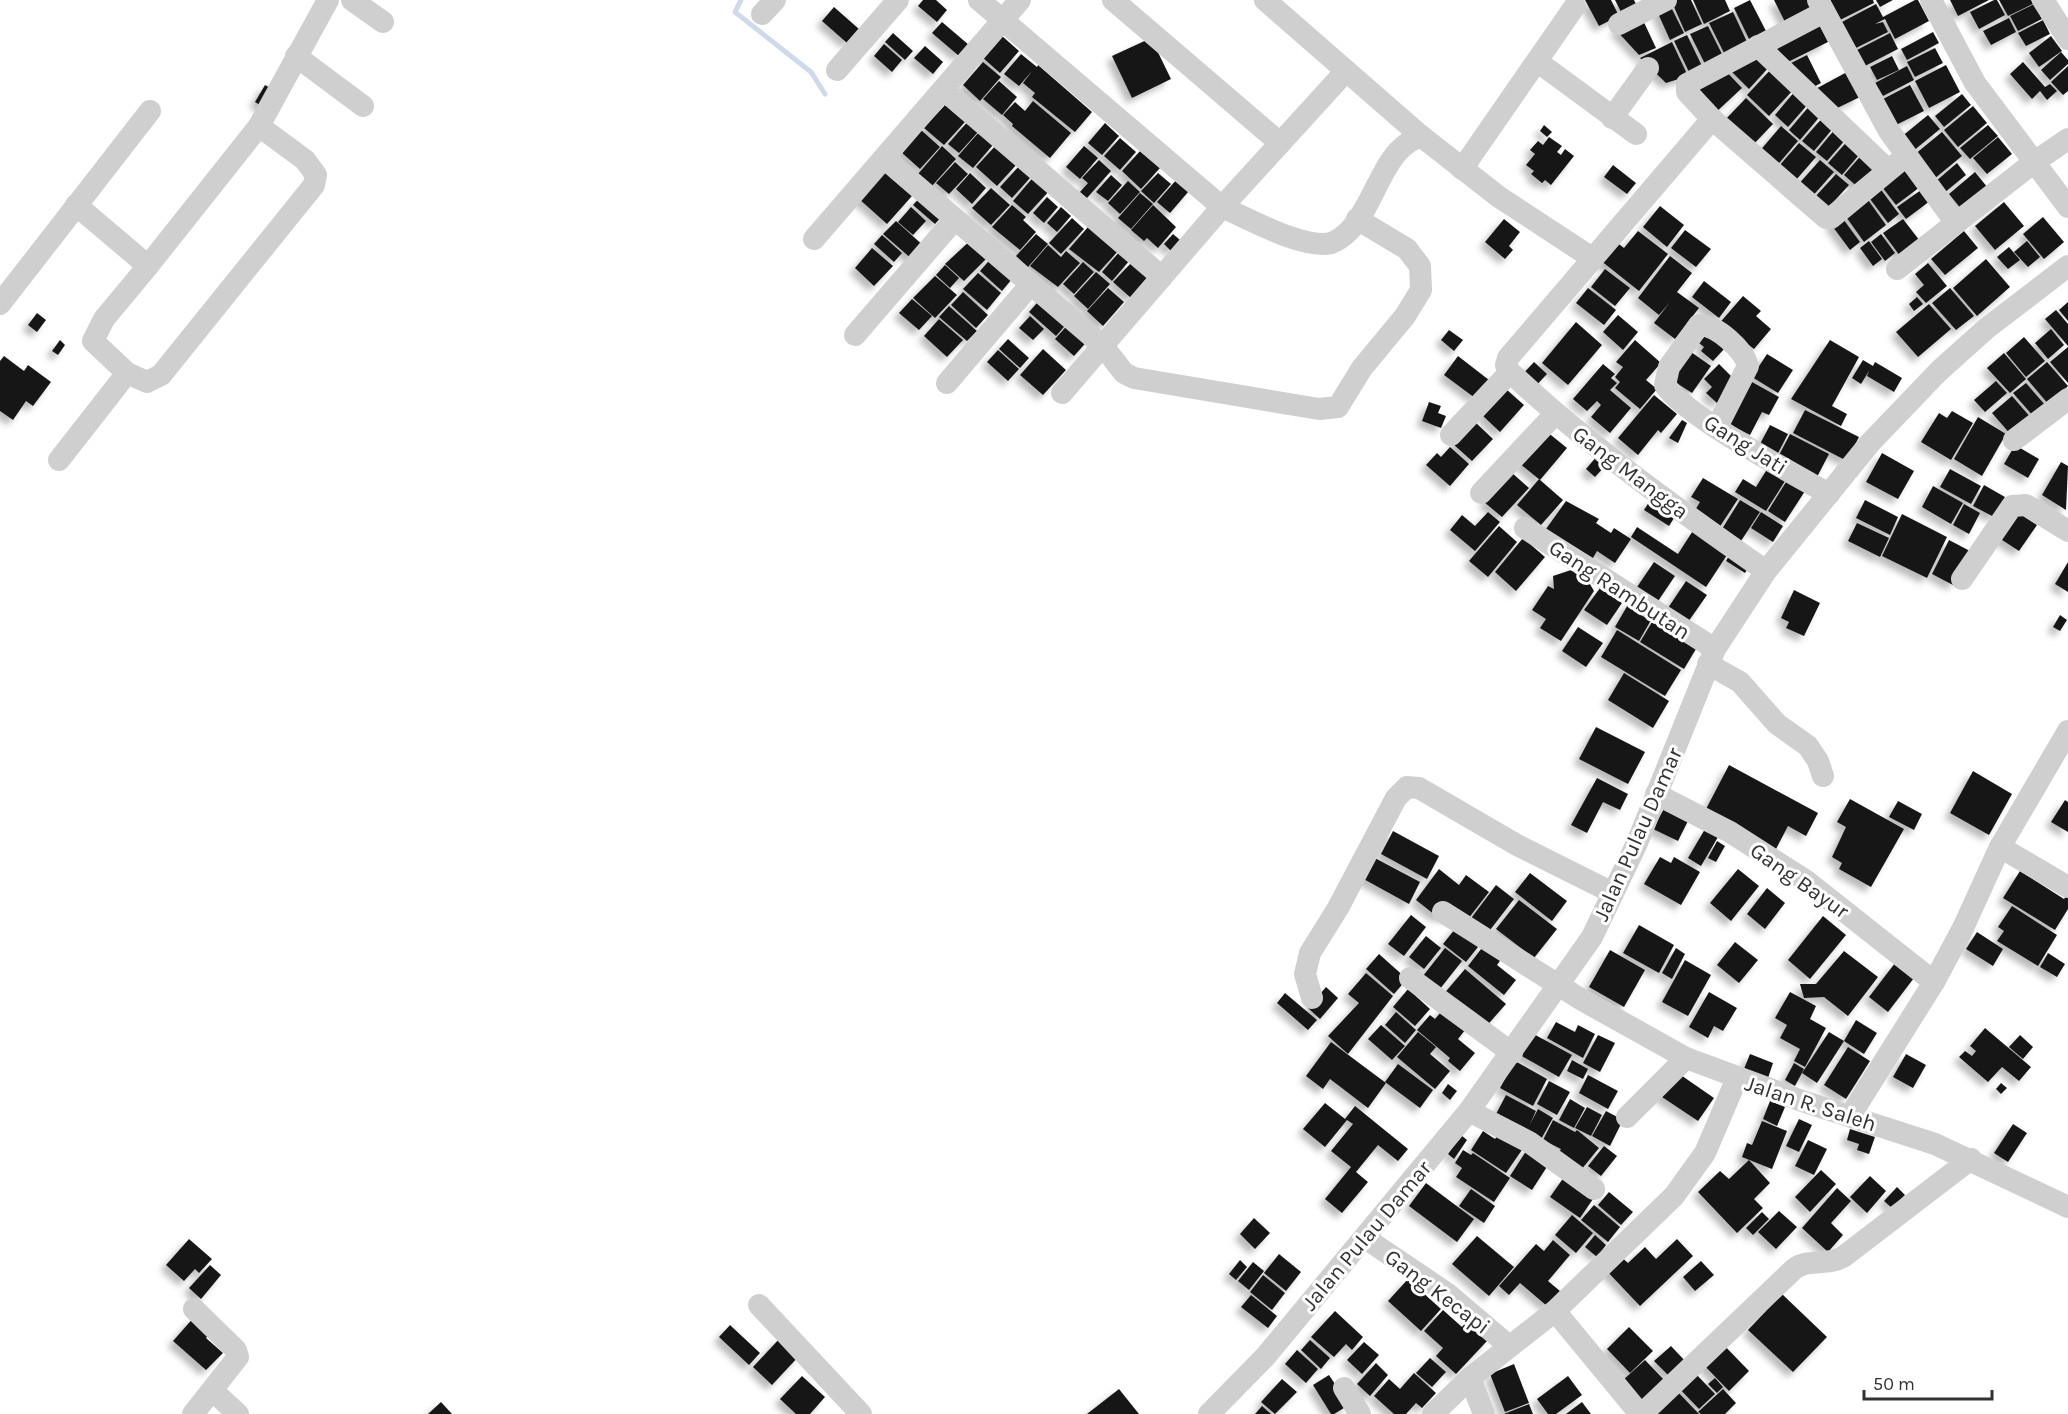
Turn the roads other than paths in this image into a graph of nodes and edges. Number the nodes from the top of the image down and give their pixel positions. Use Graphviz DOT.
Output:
graph roads {
  1 [pos="328,0"];
  2 [pos="352,0"];
  3 [pos="898,0"];
  4 [pos="979,0"];
  5 [pos="1020,0"];
  6 [pos="1113,0"];
  7 [pos="1265,0"];
  8 [pos="1666,0"];
  9 [pos="1931,0"];
  10 [pos="2043,0"];
  11 [pos="1575,6"];
  12 [pos="1821,6"];
  13 [pos="1003,20"];
  14 [pos="383,22"];
  15 [pos="1619,24"];
  16 [pos="2065,28"];
  17 [pos="1758,46"];
  18 [pos="296,56"];
  19 [pos="1538,62"];
  20 [pos="1648,68"];
  21 [pos="837,70"];
  22 [pos="1346,71"];
  23 [pos="944,90"];
  24 [pos="363,106"];
  25 [pos="150,111"];
  26 [pos="1612,118"];
  27 [pos="1712,118"];
  28 [pos="259,126"];
  29 [pos="1636,134"];
  30 [pos="1421,136"];
  31 [pos="2068,139"];
  32 [pos="1280,143"];
  33 [pos="884,158"];
  34 [pos="1897,163"];
  35 [pos="2033,163"];
  36 [pos="1462,170"];
  37 [pos="76,205"];
  38 [pos="1222,207"];
  39 [pos="2068,207"];
  40 [pos="955,219"];
  41 [pos="1357,219"];
  42 [pos="1956,223"];
  43 [pos="814,239"];
  44 [pos="1592,258"];
  45 [pos="148,266"];
  46 [pos="2068,266"];
  47 [pos="1897,269"];
  48 [pos="1162,277"];
  49 [pos="1031,284"];
  50 [pos="0,304"];
  51 [pos="855,335"];
  52 [pos="1103,346"];
  53 [pos="1508,367"];
  54 [pos="127,373"];
  55 [pos="947,383"];
  56 [pos="1062,393"];
  57 [pos="2068,399"];
  58 [pos="1555,414"];
  59 [pos="1717,427"];
  60 [pos="1451,435"];
  61 [pos="2014,440"];
  62 [pos="58,460"];
  63 [pos="1481,493"];
  64 [pos="1829,494"];
  65 [pos="1525,528"];
  66 [pos="2068,531"];
  67 [pos="1767,571"];
  68 [pos="1962,579"];
  69 [pos="1712,657"];
  70 [pos="2068,731"];
  71 [pos="1823,776"];
  72 [pos="1656,794"];
  73 [pos="2001,847"];
  74 [pos="2068,887"];
  75 [pos="1613,893"];
  76 [pos="1443,912"];
  77 [pos="1410,978"];
  78 [pos="1934,982"];
  79 [pos="1560,985"];
  80 [pos="1312,999"];
  81 [pos="1512,1053"];
  82 [pos="1686,1058"];
  83 [pos="1737,1078"];
  84 [pos="1469,1111"];
  85 [pos="1850,1116"];
  86 [pos="1627,1117"];
  87 [pos="1971,1159"];
  88 [pos="1594,1189"];
  89 [pos="2068,1207"];
  90 [pos="1365,1238"];
  91 [pos="759,1305"];
  92 [pos="194,1309"];
  93 [pos="1555,1311"];
  94 [pos="1509,1346"];
  95 [pos="1470,1378"];
  96 [pos="1344,1388"];
  97 [pos="213,1391"];
  98 [pos="193,1414"];
  99 [pos="238,1414"];
  100 [pos="861,1414"];
  101 [pos="1209,1414"];
  102 [pos="1360,1414"];
  103 [pos="1433,1414"];
  104 [pos="1484,1414"];
  105 [pos="1641,1414"];
  1 -- 18 [label="street"];
  2 -- 14 [label="street"];
  3 -- 21 [label="street"];
  4 -- 13 [label="street"];
  5 -- 13 [label="street"];
  6 -- 32 [label="street"];
  7 -- 22 [label="street"];
  8 -- 15 [label="street"];
  9 -- 35 [label="street"];
  10 -- 16 [label="street"];
  11 -- 19 [label="street"];
  12 -- 17 [label="street"];
  12 -- 34 [label="street"];
  13 -- 23 [label="street"];
  13 -- 38 [label="street"];
  17 -- 27 [label="street"];
  17 -- 34 [label="street"];
  18 -- 24 [label="street"];
  18 -- 28 [label="street"];
  19 -- 26 [label="street"];
  19 -- 36 [label="street"];
  20 -- 26 [label="street"];
  22 -- 30 [label="street"];
  22 -- 32 [label="street"];
  23 -- 33 [label="street"];
  23 -- 48 [label="street"];
  25 -- 37 [label="street"];
  26 -- 29 [label="street"];
  27 -- 34 [label="street"];
  27 -- 44 [label="street"];
  28 -- 45 [label="street"];
  28 -- 54 [label="street"];
  30 -- 36 [label="street"];
  30 -- 41 [label="street"];
  31 -- 35 [label="street"];
  32 -- 38 [label="street"];
  33 -- 40 [label="street"];
  33 -- 43 [label="street"];
  34 -- 42 [label="street"];
  35 -- 39 [label="street"];
  35 -- 42 [label="street"];
  36 -- 44 [label="street"];
  37 -- 45 [label="street"];
  37 -- 50 [label="street"];
  38 -- 41 [label="street"];
  38 -- 48 [label="street"];
  40 -- 49 [label="street"];
  40 -- 51 [label="street"];
  41 -- 52 [label="street"];
  42 -- 47 [label="street"];
  44 -- 53 [label="street"];
  45 -- 54 [label="street"];
  46 -- 64 [label="street, Jalan Pulau Damar"];
  48 -- 52 [label="street"];
  49 -- 52 [label="street"];
  49 -- 55 [label="street"];
  52 -- 56 [label="street"];
  53 -- 58 [label="street, Gang Mangga"];
  53 -- 60 [label="street"];
  54 -- 62 [label="street"];
  57 -- 61 [label="street"];
  58 -- 63 [label="street"];
  58 -- 67 [label="street, Gang Mangga"];
  59 -- 59 [label="street, Gang Jati"];
  59 -- 64 [label="street, Gang Jati"];
  64 -- 67 [label="street, Jalan Pulau Damar"];
  65 -- 69 [label="street, Gang Rambutan"];
  66 -- 68 [label="street"];
  67 -- 69 [label="street, Jalan Pulau Damar"];
  69 -- 71 [label="street, Gang Rambutan"];
  69 -- 72 [label="street, Jalan Pulau Damar"];
  70 -- 73 [label="street"];
  72 -- 75 [label="street, Jalan Pulau Damar"];
  72 -- 78 [label="street, Gang Bayur"];
  73 -- 74 [label="street"];
  73 -- 78 [label="street"];
  75 -- 79 [label="street, Jalan Pulau Damar"];
  75 -- 80 [label="street"];
  76 -- 79 [label="street, Jalan R. Saleh"];
  77 -- 81 [label="street"];
  78 -- 85 [label="street"];
  79 -- 81 [label="street, Jalan Pulau Damar"];
  79 -- 82 [label="street, Jalan R. Saleh"];
  81 -- 84 [label="street, Jalan Pulau Damar"];
  82 -- 83 [label="street, Jalan R. Saleh"];
  82 -- 86 [label="street"];
  83 -- 85 [label="street, Jalan R. Saleh"];
  83 -- 93 [label="street"];
  84 -- 88 [label="street"];
  84 -- 90 [label="street, Jalan Pulau Damar"];
  85 -- 87 [label="street, Jalan R. Saleh"];
  87 -- 89 [label="street, Jalan R. Saleh"];
  87 -- 105 [label="street"];
  90 -- 94 [label="street, Gang Kecapi"];
  90 -- 101 [label="street, Jalan Pulau Damar"];
  91 -- 100 [label="street"];
  92 -- 97 [label="street"];
  93 -- 94 [label="street"];
  93 -- 105 [label="street"];
  94 -- 95 [label="street"];
  95 -- 103 [label="street"];
  95 -- 104 [label="street"];
  96 -- 102 [label="street"];
  97 -- 98 [label="street"];
  97 -- 99 [label="street"];
}
